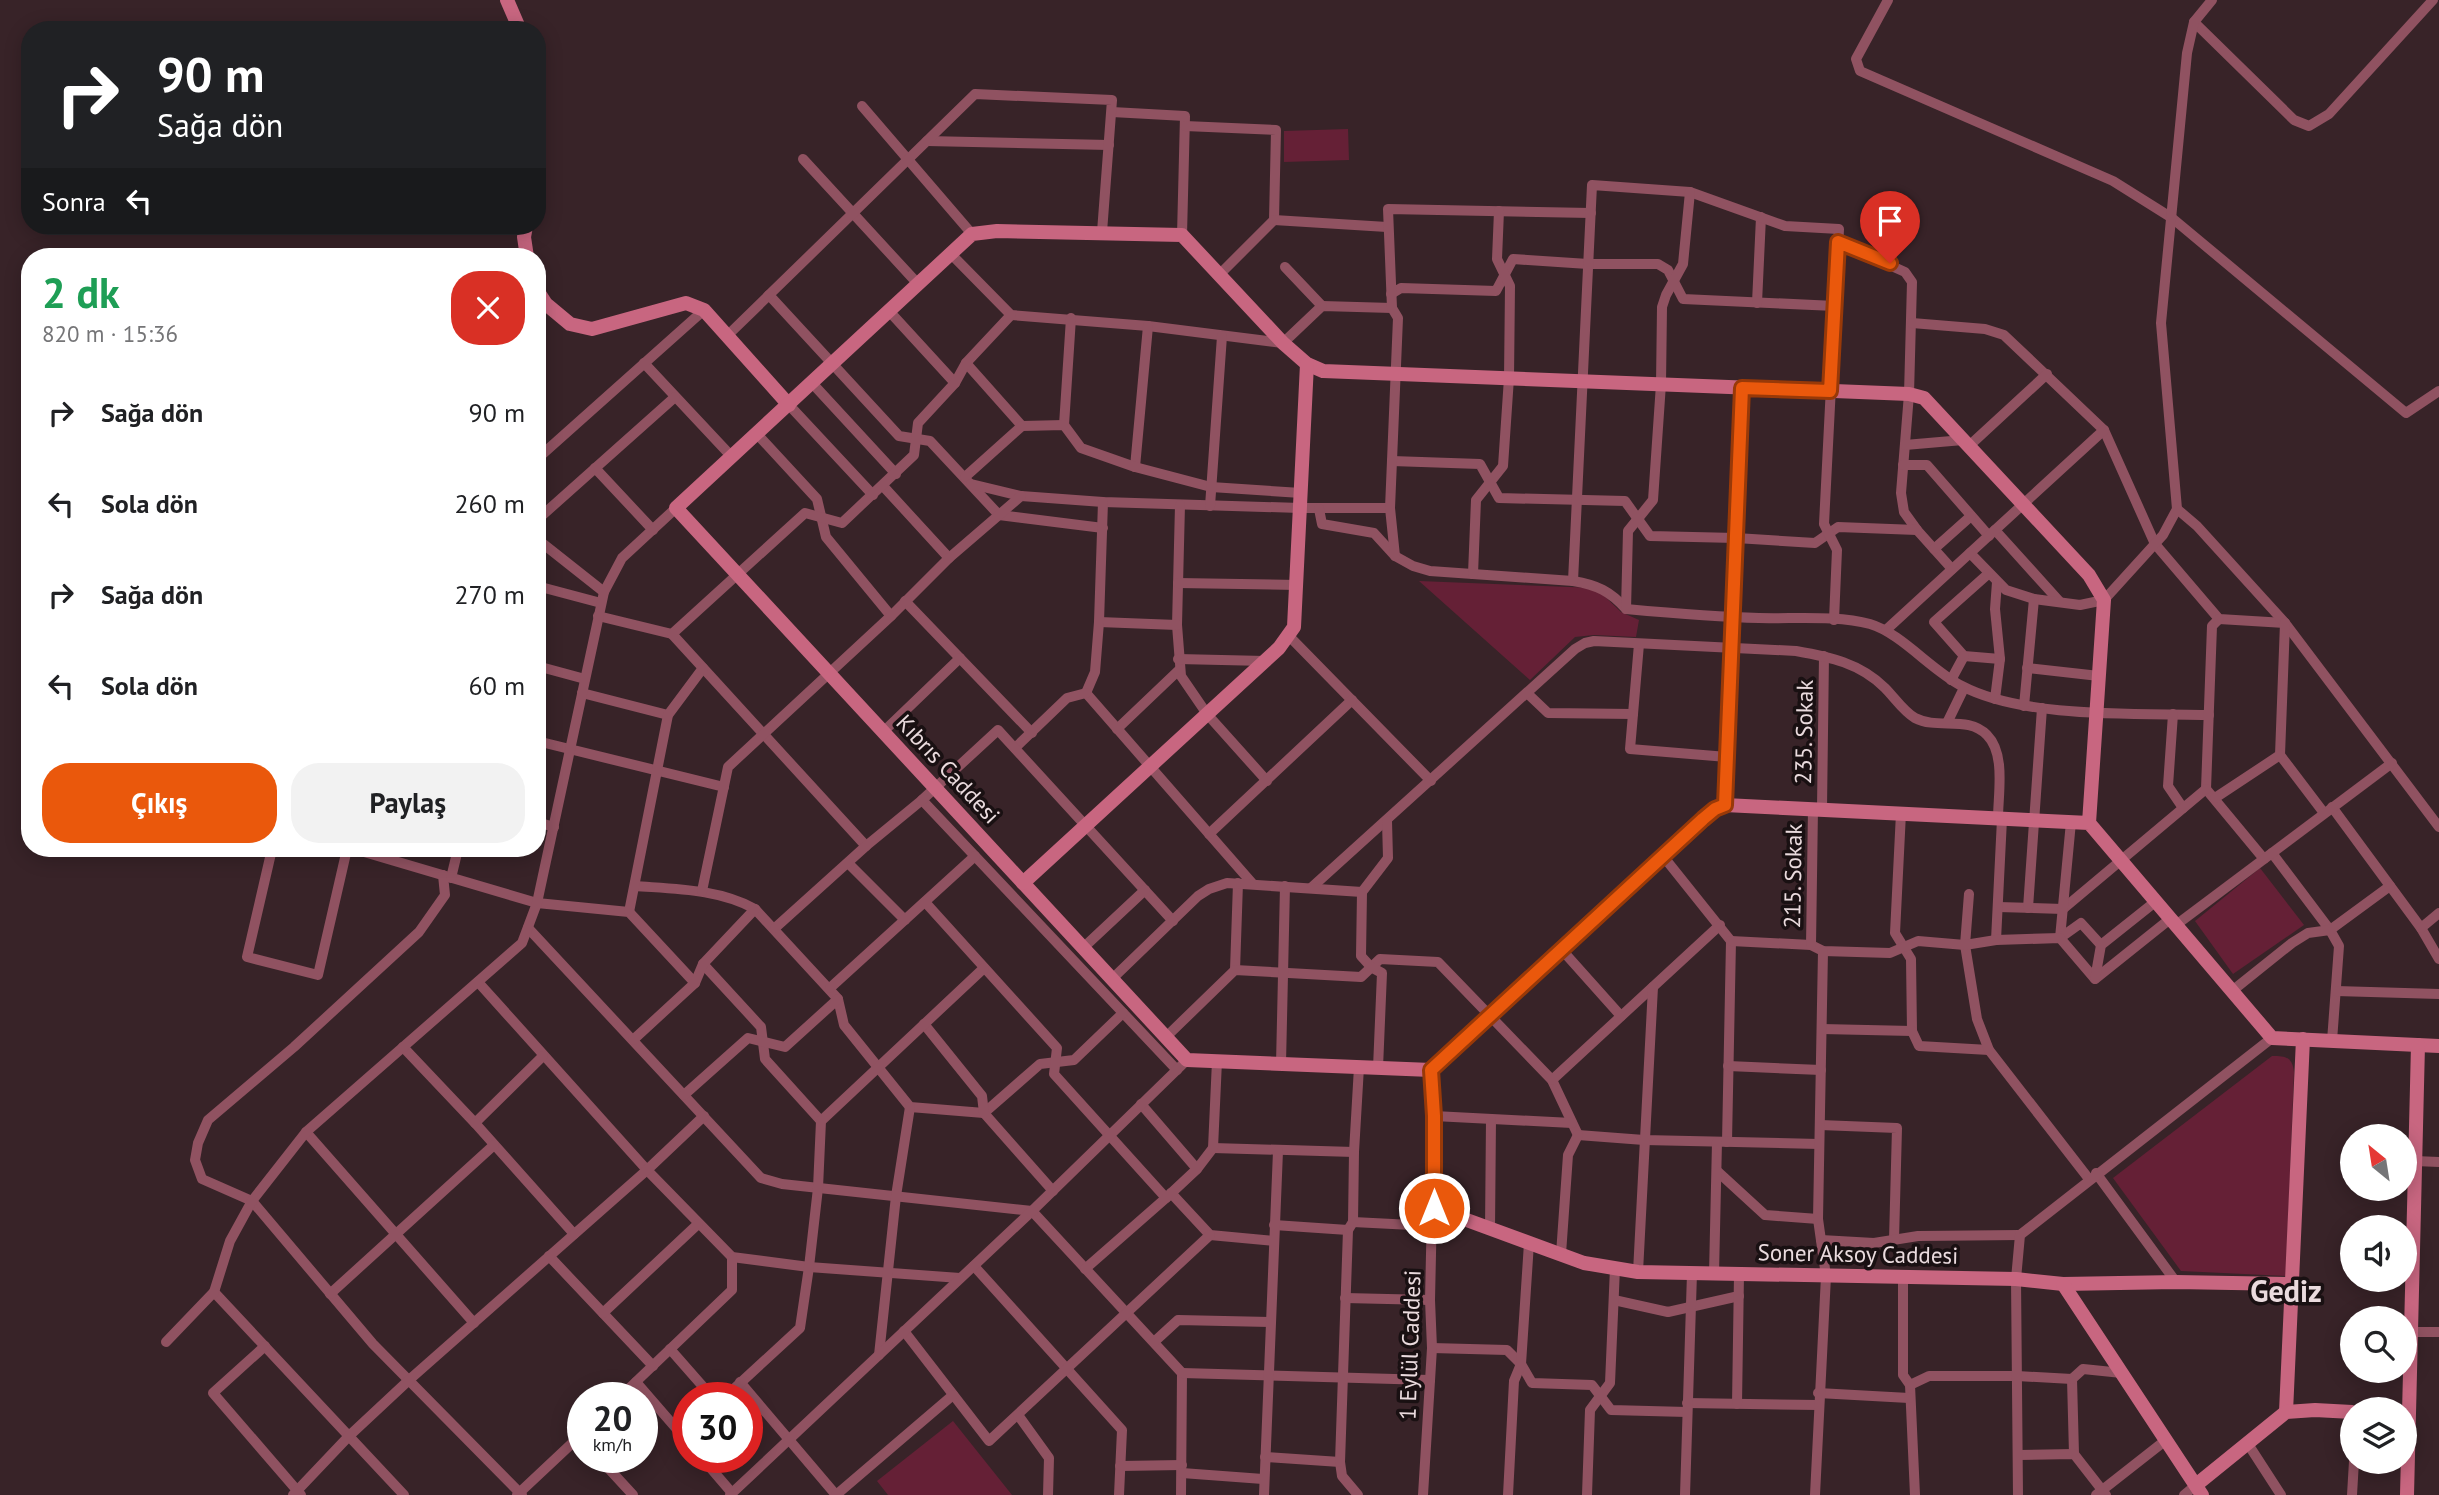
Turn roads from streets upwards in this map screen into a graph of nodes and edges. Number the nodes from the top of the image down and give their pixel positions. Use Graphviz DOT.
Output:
graph roads {
  1 [pos="507,0"];
  2 [pos="1888,0"];
  3 [pos="2433,0"];
  4 [pos="2210,1"];
  5 [pos="516,21"];
  6 [pos="2194,22"];
  7 [pos="862,106"];
  8 [pos="1112,112"];
  9 [pos="1185,126"];
  10 [pos="927,141"];
  11 [pos="1109,145"];
  12 [pos="803,159"];
  13 [pos="909,159"];
  14 [pos="1690,192"];
  15 [pos="1499,211"];
  16 [pos="1591,212"];
  17 [pos="853,213"];
  18 [pos="1761,217"];
  19 [pos="2172,218"];
  20 [pos="1275,220"];
  21 [pos="1387,227"];
  22 [pos="1102,232"];
  23 [pos="972,234"];
  24 [pos="1182,234"];
  25 [pos="1838,242"];
  26 [pos="951,254"];
  27 [pos="1588,264"];
  28 [pos="1285,267"];
  29 [pos="1505,274"];
  30 [pos="1219,275"];
  31 [pos="1674,282"];
  32 [pos="918,284"];
  33 [pos="1391,294"];
  34 [pos="769,295"];
  35 [pos="1757,303"];
  36 [pos="546,304"];
  37 [pos="1322,306"];
  38 [pos="1835,306"];
  39 [pos="1392,308"];
  40 [pos="704,310"];
  41 [pos="889,311"];
  42 [pos="1011,315"];
  43 [pos="1071,318"];
  44 [pos="1912,323"];
  45 [pos="1148,326"];
  46 [pos="727,336"];
  47 [pos="1222,336"];
  48 [pos="1283,343"];
  49 [pos="644,363"];
  50 [pos="834,363"];
  51 [pos="966,363"];
  52 [pos="1307,364"];
  53 [pos="1396,374"];
  54 [pos="2047,374"];
  55 [pos="1508,378"];
  56 [pos="1583,381"];
  57 [pos="812,383"];
  58 [pos="956,383"];
  59 [pos="1661,384"];
  60 [pos="1742,388"];
  61 [pos="1830,391"];
  62 [pos="2439,391"];
  63 [pos="1909,394"];
  64 [pos="675,397"];
  65 [pos="789,405"];
  66 [pos="1064,425"];
  67 [pos="1022,426"];
  68 [pos="2104,430"];
  69 [pos="757,434"];
  70 [pos="917,439"];
  71 [pos="1966,443"];
  72 [pos="1905,445"];
  73 [pos="546,451"];
  74 [pos="732,457"];
  75 [pos="1392,461"];
  76 [pos="1903,465"];
  77 [pos="1135,467"];
  78 [pos="595,468"];
  79 [pos="896,474"];
  80 [pos="968,480"];
  81 [pos="1490,482"];
  82 [pos="883,486"];
  83 [pos="1211,487"];
  84 [pos="1301,493"];
  85 [pos="873,495"];
  86 [pos="1021,496"];
  87 [pos="1577,500"];
  88 [pos="1103,502"];
  89 [pos="2023,504"];
  90 [pos="1180,505"];
  91 [pos="1210,506"];
  92 [pos="676,508"];
  93 [pos="1300,508"];
  94 [pos="1390,508"];
  95 [pos="1319,509"];
  96 [pos="2177,509"];
  97 [pos="546,512"];
  98 [pos="999,516"];
  99 [pos="1971,516"];
  100 [pos="821,517"];
  101 [pos="1638,520"];
  102 [pos="1103,528"];
  103 [pos="653,530"];
  104 [pos="1917,530"];
  105 [pos="1992,533"];
  106 [pos="1829,534"];
  107 [pos="1736,538"];
  108 [pos="2155,544"];
  109 [pos="546,546"];
  110 [pos="1934,549"];
  111 [pos="1970,553"];
  112 [pos="1395,556"];
  113 [pos="949,558"];
  114 [pos="1952,569"];
  115 [pos="1988,573"];
  116 [pos="1473,574"];
  117 [pos="738,575"];
  118 [pos="1573,581"];
  119 [pos="1997,582"];
  120 [pos="1178,583"];
  121 [pos="1298,585"];
  122 [pos="546,588"];
  123 [pos="604,592"];
  124 [pos="2034,599"];
  125 [pos="2104,600"];
  126 [pos="905,601"];
  127 [pos="601,603"];
  128 [pos="2060,603"];
  129 [pos="1626,609"];
  130 [pos="598,616"];
  131 [pos="891,616"];
  132 [pos="1733,618"];
  133 [pos="2219,619"];
  134 [pos="1834,620"];
  135 [pos="1099,622"];
  136 [pos="2285,623"];
  137 [pos="1177,625"];
  138 [pos="1886,630"];
  139 [pos="672,634"];
  140 [pos="1288,635"];
  141 [pos="1639,644"];
  142 [pos="1731,649"];
  143 [pos="1824,656"];
  144 [pos="1964,656"];
  145 [pos="960,658"];
  146 [pos="2000,659"];
  147 [pos="1265,661"];
  148 [pos="1179,664"];
  149 [pos="546,668"];
  150 [pos="704,668"];
  151 [pos="2027,668"];
  152 [pos="829,674"];
  153 [pos="2099,676"];
  154 [pos="585,679"];
  155 [pos="1951,680"];
  156 [pos="1965,688"];
  157 [pos="582,693"];
  158 [pos="1086,693"];
  159 [pos="1527,693"];
  160 [pos="1995,699"];
  161 [pos="1352,700"];
  162 [pos="2024,706"];
  163 [pos="2042,708"];
  164 [pos="2096,711"];
  165 [pos="1207,714"];
  166 [pos="2173,714"];
  167 [pos="668,715"];
  168 [pos="1633,715"];
  169 [pos="2209,715"];
  170 [pos="1947,723"];
  171 [pos="1117,729"];
  172 [pos="883,732"];
  173 [pos="762,733"];
  174 [pos="1032,733"];
  175 [pos="546,743"];
  176 [pos="1015,748"];
  177 [pos="570,749"];
  178 [pos="2280,755"];
  179 [pos="1727,757"];
  180 [pos="2392,763"];
  181 [pos="1150,767"];
  182 [pos="657,770"];
  183 [pos="1267,781"];
  184 [pos="1431,781"];
  185 [pos="724,787"];
  186 [pos="936,788"];
  187 [pos="2206,789"];
  188 [pos="2214,798"];
  189 [pos="922,800"];
  190 [pos="1725,805"];
  191 [pos="1817,808"];
  192 [pos="2183,808"];
  193 [pos="2328,810"];
  194 [pos="1901,813"];
  195 [pos="2000,819"];
  196 [pos="1387,821"];
  197 [pos="2034,821"];
  198 [pos="2071,822"];
  199 [pos="2089,823"];
  200 [pos="546,825"];
  201 [pos="1086,826"];
  202 [pos="554,827"];
  203 [pos="2439,827"];
  204 [pos="1209,834"];
  205 [pos="866,846"];
  206 [pos="975,856"];
  207 [pos="1663,856"];
  208 [pos="2268,856"];
  209 [pos="270,857"];
  210 [pos="345,857"];
  211 [pos="382,857"];
  212 [pos="455,857"];
  213 [pos="2120,860"];
  214 [pos="848,863"];
  215 [pos="447,876"];
  216 [pos="1023,883"];
  217 [pos="1238,883"];
  218 [pos="1252,883"];
  219 [pos="635,886"];
  220 [pos="1285,886"];
  221 [pos="2390,886"];
  222 [pos="1311,888"];
  223 [pos="1145,890"];
  224 [pos="702,891"];
  225 [pos="1362,892"];
  226 [pos="1969,894"];
  227 [pos="2155,901"];
  228 [pos="925,902"];
  229 [pos="537,903"];
  230 [pos="1998,907"];
  231 [pos="2028,908"];
  232 [pos="755,909"];
  233 [pos="2063,909"];
  234 [pos="629,912"];
  235 [pos="2439,913"];
  236 [pos="905,920"];
  237 [pos="1173,921"];
  238 [pos="2173,922"];
  239 [pos="1720,925"];
  240 [pos="528,928"];
  241 [pos="775,928"];
  242 [pos="2421,928"];
  243 [pos="2330,930"];
  244 [pos="2060,939"];
  245 [pos="1996,940"];
  246 [pos="1731,941"];
  247 [pos="1811,945"];
  248 [pos="1965,945"];
  249 [pos="2101,945"];
  250 [pos="1904,947"];
  251 [pos="1083,948"];
  252 [pos="1562,950"];
  253 [pos="1823,951"];
  254 [pos="2439,958"];
  255 [pos="703,964"];
  256 [pos="1371,967"];
  257 [pos="984,968"];
  258 [pos="1235,971"];
  259 [pos="1284,973"];
  260 [pos="1112,979"];
  261 [pos="2095,979"];
  262 [pos="478,982"];
  263 [pos="695,983"];
  264 [pos="1653,987"];
  265 [pos="830,988"];
  266 [pos="2232,991"];
  267 [pos="2336,991"];
  268 [pos="2439,994"];
  269 [pos="838,999"];
  270 [pos="1123,1013"];
  271 [pos="1491,1016"];
  272 [pos="1621,1016"];
  273 [pos="924,1024"];
  274 [pos="1822,1029"];
  275 [pos="1912,1031"];
  276 [pos="1166,1037"];
  277 [pos="2272,1038"];
  278 [pos="633,1040"];
  279 [pos="2303,1040"];
  280 [pos="2332,1041"];
  281 [pos="765,1042"];
  282 [pos="2418,1045"];
  283 [pos="2439,1046"];
  284 [pos="403,1048"];
  285 [pos="1989,1050"];
  286 [pos="542,1056"];
  287 [pos="1056,1060"];
  288 [pos="1217,1061"];
  289 [pos="1281,1064"];
  290 [pos="1182,1065"];
  291 [pos="1728,1066"];
  292 [pos="1359,1067"];
  293 [pos="878,1068"];
  294 [pos="1378,1068"];
  295 [pos="1431,1070"];
  296 [pos="1821,1070"];
  297 [pos="1552,1080"];
  298 [pos="684,1096"];
  299 [pos="1142,1104"];
  300 [pos="910,1107"];
  301 [pos="984,1113"];
  302 [pos="704,1116"];
  303 [pos="1434,1116"];
  304 [pos="1491,1119"];
  305 [pos="821,1121"];
  306 [pos="475,1123"];
  307 [pos="1572,1123"];
  308 [pos="2416,1124"];
  309 [pos="1820,1125"];
  310 [pos="306,1132"];
  311 [pos="1578,1135"];
  312 [pos="1109,1136"];
  313 [pos="1644,1140"];
  314 [pos="1722,1142"];
  315 [pos="494,1144"];
  316 [pos="1819,1144"];
  317 [pos="1213,1148"];
  318 [pos="1278,1151"];
  319 [pos="1354,1152"];
  320 [pos="2417,1161"];
  321 [pos="2439,1162"];
  322 [pos="1196,1169"];
  323 [pos="647,1170"];
  324 [pos="1717,1171"];
  325 [pos="2093,1176"];
  326 [pos="818,1188"];
  327 [pos="1053,1191"];
  328 [pos="896,1196"];
  329 [pos="1169,1196"];
  330 [pos="252,1201"];
  331 [pos="2414,1201"];
  332 [pos="1434,1208"];
  333 [pos="1032,1211"];
  334 [pos="1818,1219"];
  335 [pos="698,1224"];
  336 [pos="1275,1225"];
  337 [pos="1350,1226"];
  338 [pos="1432,1226"];
  339 [pos="1490,1229"];
  340 [pos="396,1234"];
  341 [pos="574,1234"];
  342 [pos="1210,1235"];
  343 [pos="2020,1235"];
  344 [pos="1821,1240"];
  345 [pos="1894,1240"];
  346 [pos="1274,1241"];
  347 [pos="1529,1243"];
  348 [pos="1561,1254"];
  349 [pos="550,1256"];
  350 [pos="732,1257"];
  351 [pos="974,1266"];
  352 [pos="810,1267"];
  353 [pos="1615,1268"];
  354 [pos="1086,1269"];
  355 [pos="1638,1272"];
  356 [pos="1692,1273"];
  357 [pos="888,1274"];
  358 [pos="1714,1274"];
  359 [pos="1740,1274"];
  360 [pos="1826,1276"];
  361 [pos="1903,1277"];
  362 [pos="960,1278"];
  363 [pos="2015,1279"];
  364 [pos="2176,1282"];
  365 [pos="2063,1284"];
  366 [pos="2292,1284"];
  367 [pos="214,1292"];
  368 [pos="330,1294"];
  369 [pos="1739,1296"];
  370 [pos="1345,1298"];
  371 [pos="1430,1300"];
  372 [pos="1614,1300"];
  373 [pos="2412,1306"];
  374 [pos="1690,1307"];
  375 [pos="603,1313"];
  376 [pos="1127,1314"];
  377 [pos="1270,1322"];
  378 [pos="474,1323"];
  379 [pos="904,1331"];
  380 [pos="2417,1332"];
  381 [pos="2439,1332"];
  382 [pos="166,1342"];
  383 [pos="1154,1342"];
  384 [pos="265,1346"];
  385 [pos="670,1349"];
  386 [pos="1432,1349"];
  387 [pos="878,1355"];
  388 [pos="1521,1364"];
  389 [pos="653,1366"];
  390 [pos="1067,1369"];
  391 [pos="1182,1373"];
  392 [pos="2122,1373"];
  393 [pos="1268,1376"];
  394 [pos="2017,1376"];
  395 [pos="1342,1378"];
  396 [pos="2072,1378"];
  397 [pos="409,1380"];
  398 [pos="1430,1380"];
  399 [pos="636,1382"];
  400 [pos="699,1382"];
  401 [pos="740,1382"];
  402 [pos="1910,1385"];
  403 [pos="1818,1393"];
  404 [pos="953,1395"];
  405 [pos="1601,1396"];
  406 [pos="1909,1398"];
  407 [pos="1737,1404"];
  408 [pos="1818,1405"];
  409 [pos="658,1407"];
  410 [pos="1687,1408"];
  411 [pos="763,1409"];
  412 [pos="2340,1411"];
  413 [pos="2286,1412"];
  414 [pos="1018,1415"];
  415 [pos="672,1424"];
  416 [pos="349,1436"];
  417 [pos="789,1440"];
  418 [pos="2166,1440"];
  419 [pos="2248,1444"];
  420 [pos="567,1450"];
  421 [pos="2074,1454"];
  422 [pos="2019,1455"];
  423 [pos="1265,1457"];
  424 [pos="1340,1462"];
  425 [pos="1120,1466"];
  426 [pos="1182,1469"];
  427 [pos="612,1473"];
  428 [pos="714,1473"];
  429 [pos="2353,1474"];
  430 [pos="2407,1474"];
  431 [pos="1263,1479"];
  432 [pos="2199,1490"];
  433 [pos="2101,1493"];
  434 [pos="297,1494"];
  435 [pos="519,1494"];
  436 [pos="731,1494"];
  437 [pos="404,1495"];
  438 [pos="633,1495"];
  439 [pos="836,1495"];
  440 [pos="1048,1495"];
  441 [pos="1119,1495"];
  442 [pos="1181,1495"];
  443 [pos="1264,1495"];
  444 [pos="1358,1495"];
  445 [pos="1423,1495"];
  446 [pos="1508,1495"];
  447 [pos="1587,1495"];
  448 [pos="1685,1495"];
  449 [pos="1815,1495"];
  450 [pos="1915,1495"];
  451 [pos="2018,1495"];
  452 [pos="2184,1495"];
  453 [pos="2281,1495"];
  454 [pos="2352,1495"];
  455 [pos="2407,1495"];
  1 -- 5 [label="street"];
  2 -- 19 [label="street"];
  3 -- 6 [label="street"];
  4 -- 6 [label="street"];
  6 -- 19 [label="street"];
  7 -- 13 [label="street"];
  8 -- 9 [label="street"];
  8 -- 10 [label="street"];
  8 -- 11 [label="street"];
  9 -- 20 [label="street"];
  9 -- 24 [label="street"];
  10 -- 11 [label="street"];
  10 -- 13 [label="street"];
  11 -- 22 [label="street"];
  12 -- 17 [label="street"];
  13 -- 17 [label="street"];
  13 -- 23 [label="street"];
  14 -- 16 [label="street"];
  14 -- 18 [label="street"];
  14 -- 31 [label="street"];
  15 -- 16 [label="street"];
  15 -- 21 [label="street"];
  15 -- 29 [label="street"];
  16 -- 27 [label="street"];
  17 -- 32 [label="street"];
  17 -- 34 [label="street"];
  18 -- 25 [label="street"];
  18 -- 35 [label="street"];
  19 -- 62 [label="street"];
  19 -- 96 [label="street"];
  20 -- 21 [label="street"];
  20 -- 30 [label="street"];
  21 -- 33 [label="street"];
  22 -- 23 [label="street"];
  22 -- 24 [label="street"];
  23 -- 26 [label="street"];
  24 -- 30 [label="street"];
  25 -- 38 [label="street"];
  25 -- 44 [label="street"];
  26 -- 32 [label="street"];
  26 -- 42 [label="street"];
  27 -- 29 [label="street"];
  27 -- 31 [label="street"];
  27 -- 56 [label="street"];
  28 -- 37 [label="street"];
  29 -- 33 [label="street"];
  29 -- 55 [label="street"];
  30 -- 48 [label="street"];
  31 -- 35 [label="street"];
  31 -- 59 [label="street"];
  32 -- 41 [label="street"];
  33 -- 39 [label="street"];
  34 -- 46 [label="street"];
  34 -- 50 [label="street"];
  35 -- 38 [label="street"];
  36 -- 40 [label="street"];
  37 -- 39 [label="street"];
  37 -- 48 [label="street"];
  38 -- 61 [label="street"];
  39 -- 53 [label="street"];
  40 -- 46 [label="street"];
  40 -- 49 [label="street"];
  41 -- 50 [label="street"];
  41 -- 58 [label="street"];
  42 -- 43 [label="street"];
  42 -- 51 [label="street"];
  43 -- 45 [label="street"];
  43 -- 66 [label="street"];
  44 -- 54 [label="street"];
  44 -- 63 [label="street"];
  45 -- 47 [label="street"];
  45 -- 77 [label="street"];
  46 -- 65 [label="street"];
  47 -- 48 [label="street"];
  47 -- 83 [label="street"];
  48 -- 52 [label="street"];
  49 -- 64 [label="street"];
  49 -- 73 [label="street"];
  50 -- 57 [label="street"];
  50 -- 70 [label="street"];
  51 -- 58 [label="street"];
  51 -- 67 [label="street"];
  52 -- 53 [label="street"];
  52 -- 84 [label="street"];
  53 -- 55 [label="street"];
  53 -- 75 [label="street"];
  54 -- 68 [label="street"];
  54 -- 71 [label="street"];
  55 -- 56 [label="street"];
  55 -- 81 [label="street"];
  56 -- 59 [label="street"];
  56 -- 87 [label="street"];
  57 -- 65 [label="street"];
  57 -- 79 [label="street"];
  58 -- 70 [label="street"];
  59 -- 60 [label="street"];
  59 -- 101 [label="street"];
  60 -- 61 [label="street"];
  60 -- 107 [label="street"];
  61 -- 63 [label="street"];
  61 -- 106 [label="street"];
  63 -- 71 [label="street"];
  63 -- 72 [label="street"];
  64 -- 74 [label="street"];
  64 -- 78 [label="street"];
  65 -- 69 [label="street"];
  65 -- 85 [label="street"];
  66 -- 67 [label="street"];
  66 -- 77 [label="street"];
  67 -- 80 [label="street"];
  68 -- 89 [label="street"];
  68 -- 108 [label="street"];
  69 -- 74 [label="street"];
  69 -- 100 [label="street"];
  70 -- 79 [label="street"];
  70 -- 80 [label="street"];
  71 -- 72 [label="street"];
  71 -- 89 [label="street"];
  72 -- 76 [label="street"];
  74 -- 92 [label="street"];
  75 -- 81 [label="street"];
  75 -- 94 [label="street"];
  76 -- 99 [label="street"];
  76 -- 104 [label="street"];
  77 -- 83 [label="street"];
  78 -- 97 [label="street"];
  78 -- 103 [label="street"];
  79 -- 82 [label="street"];
  80 -- 86 [label="street"];
  80 -- 98 [label="street"];
  81 -- 87 [label="street"];
  81 -- 116 [label="street"];
  82 -- 85 [label="street"];
  82 -- 113 [label="street"];
  83 -- 84 [label="street"];
  83 -- 91 [label="street"];
  84 -- 93 [label="street"];
  85 -- 100 [label="street"];
  86 -- 88 [label="street"];
  86 -- 98 [label="street"];
  87 -- 101 [label="street"];
  87 -- 118 [label="street"];
  88 -- 90 [label="street"];
  88 -- 102 [label="street"];
  89 -- 105 [label="street"];
  89 -- 125 [label="street"];
  90 -- 91 [label="street"];
  90 -- 120 [label="street"];
  91 -- 93 [label="street"];
  92 -- 103 [label="street"];
  92 -- 117 [label="street, Kıbrıs Caddesi"];
  93 -- 95 [label="street"];
  93 -- 121 [label="street"];
  94 -- 95 [label="street"];
  94 -- 112 [label="street"];
  95 -- 112 [label="street"];
  96 -- 108 [label="street"];
  96 -- 136 [label="street"];
  98 -- 102 [label="street"];
  98 -- 113 [label="street"];
  99 -- 105 [label="street"];
  99 -- 110 [label="street"];
  100 -- 117 [label="street"];
  100 -- 131 [label="street"];
  101 -- 107 [label="street"];
  101 -- 129 [label="street"];
  102 -- 135 [label="street"];
  103 -- 123 [label="street"];
  104 -- 106 [label="street"];
  104 -- 110 [label="street"];
  105 -- 111 [label="street"];
  105 -- 128 [label="street"];
  106 -- 107 [label="street"];
  106 -- 134 [label="street"];
  107 -- 132 [label="street"];
  108 -- 125 [label="street"];
  108 -- 133 [label="street"];
  109 -- 123 [label="street"];
  110 -- 114 [label="street"];
  111 -- 114 [label="street"];
  111 -- 115 [label="street"];
  112 -- 116 [label="street"];
  113 -- 126 [label="street"];
  114 -- 138 [label="street"];
  115 -- 119 [label="street"];
  115 -- 144 [label="street"];
  116 -- 118 [label="street"];
  117 -- 139 [label="street"];
  117 -- 152 [label="street, Kıbrıs Caddesi"];
  118 -- 129 [label="street"];
  119 -- 124 [label="street"];
  119 -- 146 [label="street"];
  120 -- 121 [label="street"];
  120 -- 137 [label="street"];
  121 -- 140 [label="street"];
  122 -- 127 [label="street"];
  123 -- 127 [label="street"];
  124 -- 128 [label="street"];
  124 -- 151 [label="street"];
  125 -- 128 [label="street"];
  125 -- 153 [label="street"];
  126 -- 131 [label="street"];
  126 -- 145 [label="street"];
  127 -- 130 [label="street"];
  129 -- 132 [label="street"];
  130 -- 139 [label="street"];
  130 -- 154 [label="street"];
  131 -- 152 [label="street"];
  132 -- 134 [label="street"];
  132 -- 142 [label="street"];
  133 -- 136 [label="street"];
  133 -- 169 [label="street"];
  134 -- 138 [label="street"];
  135 -- 137 [label="street"];
  135 -- 158 [label="street"];
  136 -- 178 [label="street"];
  136 -- 180 [label="street"];
  137 -- 148 [label="street"];
  138 -- 155 [label="street"];
  139 -- 150 [label="street"];
  140 -- 147 [label="street"];
  140 -- 161 [label="street"];
  141 -- 142 [label="street"];
  141 -- 159 [label="street"];
  141 -- 168 [label="street"];
  142 -- 143 [label="street"];
  142 -- 179 [label="street"];
  143 -- 170 [label="street"];
  143 -- 191 [label="street, 235. Sokak"];
  144 -- 146 [label="street"];
  144 -- 155 [label="street"];
  145 -- 172 [label="street"];
  145 -- 174 [label="street"];
  146 -- 160 [label="street"];
  147 -- 148 [label="street"];
  147 -- 165 [label="street"];
  148 -- 165 [label="street"];
  148 -- 171 [label="street"];
  149 -- 154 [label="street"];
  150 -- 167 [label="street"];
  150 -- 173 [label="street"];
  151 -- 153 [label="street"];
  151 -- 162 [label="street"];
  152 -- 172 [label="street, Kıbrıs Caddesi"];
  152 -- 173 [label="street"];
  153 -- 164 [label="street"];
  154 -- 157 [label="street"];
  155 -- 156 [label="street"];
  156 -- 160 [label="street"];
  156 -- 170 [label="street"];
  157 -- 167 [label="street"];
  157 -- 177 [label="street"];
  158 -- 171 [label="street"];
  158 -- 174 [label="street"];
  159 -- 168 [label="street"];
  159 -- 184 [label="street"];
  160 -- 162 [label="street"];
  161 -- 183 [label="street"];
  161 -- 184 [label="street"];
  162 -- 163 [label="street"];
  163 -- 164 [label="street"];
  163 -- 197 [label="street"];
  164 -- 166 [label="street"];
  164 -- 199 [label="street"];
  165 -- 181 [label="street"];
  165 -- 183 [label="street"];
  166 -- 169 [label="street"];
  166 -- 192 [label="street"];
  167 -- 182 [label="street"];
  168 -- 179 [label="street"];
  169 -- 187 [label="street"];
  170 -- 195 [label="street"];
  171 -- 181 [label="street"];
  172 -- 186 [label="street, Kıbrıs Caddesi"];
  173 -- 185 [label="street"];
  173 -- 205 [label="street"];
  174 -- 176 [label="street"];
  175 -- 177 [label="street"];
  176 -- 186 [label="street"];
  176 -- 201 [label="street"];
  177 -- 182 [label="street"];
  177 -- 202 [label="street"];
  178 -- 188 [label="street"];
  178 -- 193 [label="street"];
  179 -- 190 [label="street"];
  180 -- 193 [label="street"];
  180 -- 203 [label="street"];
  181 -- 201 [label="street"];
  181 -- 204 [label="street"];
  182 -- 185 [label="street"];
  182 -- 219 [label="street"];
  183 -- 204 [label="street"];
  184 -- 196 [label="street"];
  185 -- 224 [label="street"];
  186 -- 189 [label="street"];
  186 -- 216 [label="street, Kıbrıs Caddesi"];
  187 -- 188 [label="street"];
  187 -- 192 [label="street"];
  188 -- 208 [label="street"];
  189 -- 205 [label="street"];
  189 -- 206 [label="street"];
  190 -- 191 [label="street"];
  190 -- 207 [label="street"];
  191 -- 194 [label="street"];
  191 -- 247 [label="street, 215. Sokak"];
  192 -- 213 [label="street"];
  193 -- 208 [label="street"];
  193 -- 221 [label="street"];
  194 -- 195 [label="street"];
  194 -- 250 [label="street"];
  195 -- 197 [label="street"];
  195 -- 230 [label="street"];
  196 -- 222 [label="street"];
  196 -- 225 [label="street"];
  197 -- 198 [label="street"];
  197 -- 231 [label="street"];
  198 -- 199 [label="street"];
  198 -- 233 [label="street"];
  199 -- 213 [label="street"];
  200 -- 202 [label="street"];
  201 -- 216 [label="street"];
  201 -- 223 [label="street"];
  202 -- 229 [label="street"];
  204 -- 218 [label="street"];
  205 -- 214 [label="street"];
  206 -- 228 [label="street"];
  206 -- 270 [label="street"];
  207 -- 239 [label="street"];
  207 -- 252 [label="street"];
  208 -- 238 [label="street"];
  208 -- 243 [label="street"];
  209 -- 210 [label="street"];
  211 -- 215 [label="street"];
  212 -- 215 [label="street"];
  213 -- 227 [label="street"];
  213 -- 233 [label="street"];
  214 -- 236 [label="street"];
  214 -- 241 [label="street"];
  215 -- 229 [label="street"];
  215 -- 330 [label="street"];
  216 -- 251 [label="street, Kıbrıs Caddesi"];
  217 -- 218 [label="street"];
  217 -- 237 [label="street"];
  217 -- 258 [label="street"];
  218 -- 220 [label="street"];
  219 -- 224 [label="street"];
  219 -- 234 [label="street"];
  220 -- 222 [label="street"];
  220 -- 259 [label="street"];
  221 -- 242 [label="street"];
  221 -- 243 [label="street"];
  222 -- 225 [label="street"];
  223 -- 237 [label="street"];
  223 -- 251 [label="street"];
  224 -- 232 [label="street"];
  225 -- 256 [label="street"];
  226 -- 248 [label="street"];
  227 -- 238 [label="street"];
  227 -- 249 [label="street"];
  228 -- 236 [label="street"];
  228 -- 257 [label="street"];
  229 -- 234 [label="street"];
  229 -- 240 [label="street"];
  230 -- 231 [label="street"];
  230 -- 245 [label="street"];
  231 -- 233 [label="street"];
  232 -- 241 [label="street"];
  232 -- 255 [label="street"];
  233 -- 244 [label="street"];
  234 -- 263 [label="street"];
  235 -- 242 [label="street"];
  236 -- 265 [label="street"];
  237 -- 260 [label="street"];
  238 -- 261 [label="street"];
  238 -- 266 [label="street"];
  239 -- 246 [label="street"];
  239 -- 264 [label="street"];
  240 -- 262 [label="street"];
  240 -- 278 [label="street"];
  241 -- 265 [label="street"];
  242 -- 254 [label="street"];
  243 -- 266 [label="street"];
  243 -- 267 [label="street"];
  244 -- 245 [label="street"];
  244 -- 249 [label="street"];
  244 -- 261 [label="street"];
  245 -- 248 [label="street"];
  246 -- 247 [label="street"];
  246 -- 291 [label="street"];
  247 -- 253 [label="street"];
  248 -- 250 [label="street"];
  248 -- 285 [label="street"];
  249 -- 261 [label="street"];
  250 -- 253 [label="street"];
  250 -- 275 [label="street"];
  251 -- 260 [label="street, Kıbrıs Caddesi"];
  252 -- 271 [label="street"];
  252 -- 272 [label="street"];
  253 -- 274 [label="street"];
  255 -- 263 [label="street"];
  255 -- 281 [label="street"];
  256 -- 259 [label="street"];
  256 -- 271 [label="street"];
  256 -- 294 [label="street"];
  257 -- 273 [label="street"];
  257 -- 287 [label="street"];
  258 -- 259 [label="street"];
  258 -- 276 [label="street"];
  259 -- 289 [label="street"];
  260 -- 276 [label="street, Kıbrıs Caddesi"];
  262 -- 284 [label="street"];
  262 -- 286 [label="street"];
  263 -- 278 [label="street"];
  264 -- 272 [label="street"];
  264 -- 313 [label="street"];
  265 -- 269 [label="street"];
  266 -- 277 [label="street"];
  267 -- 268 [label="street"];
  267 -- 280 [label="street"];
  269 -- 281 [label="street"];
  269 -- 293 [label="street"];
  270 -- 287 [label="street"];
  270 -- 290 [label="street"];
  271 -- 295 [label="street"];
  271 -- 297 [label="street"];
  272 -- 297 [label="street"];
  273 -- 293 [label="street"];
  273 -- 301 [label="street"];
  274 -- 275 [label="street"];
  274 -- 296 [label="street"];
  275 -- 285 [label="street"];
  276 -- 290 [label="street, Kıbrıs Caddesi"];
  277 -- 279 [label="street"];
  277 -- 325 [label="street"];
  278 -- 298 [label="street"];
  279 -- 280 [label="street"];
  279 -- 366 [label="street"];
  280 -- 282 [label="street"];
  281 -- 298 [label="street"];
  281 -- 305 [label="street"];
  282 -- 283 [label="street"];
  282 -- 308 [label="street"];
  284 -- 306 [label="street"];
  284 -- 310 [label="street"];
  285 -- 325 [label="street"];
  286 -- 306 [label="street"];
  286 -- 323 [label="street"];
  287 -- 301 [label="street"];
  287 -- 312 [label="street"];
  288 -- 289 [label="street"];
  288 -- 290 [label="street"];
  288 -- 317 [label="street"];
  289 -- 292 [label="street"];
  290 -- 299 [label="street"];
  291 -- 296 [label="street"];
  291 -- 314 [label="street"];
  292 -- 294 [label="street"];
  292 -- 319 [label="street"];
  293 -- 300 [label="street"];
  293 -- 305 [label="street"];
  294 -- 295 [label="street"];
  295 -- 303 [label="street, 1 Eylül Caddesi"];
  296 -- 309 [label="street"];
  297 -- 307 [label="street"];
  298 -- 302 [label="street"];
  299 -- 312 [label="street"];
  299 -- 322 [label="street"];
  300 -- 301 [label="street"];
  300 -- 328 [label="street"];
  301 -- 327 [label="street"];
  302 -- 323 [label="street"];
  302 -- 326 [label="street"];
  303 -- 304 [label="street"];
  303 -- 332 [label="street, 1 Eylül Caddesi"];
  304 -- 307 [label="street"];
  304 -- 339 [label="street"];
  305 -- 326 [label="street"];
  306 -- 315 [label="street"];
  307 -- 311 [label="street"];
  309 -- 316 [label="street"];
  309 -- 345 [label="street"];
  310 -- 330 [label="street"];
  310 -- 340 [label="street"];
  311 -- 313 [label="street"];
  311 -- 348 [label="street"];
  312 -- 327 [label="street"];
  312 -- 329 [label="street"];
  313 -- 314 [label="street"];
  313 -- 355 [label="street"];
  314 -- 316 [label="street"];
  314 -- 324 [label="street"];
  315 -- 340 [label="street"];
  315 -- 341 [label="street"];
  316 -- 334 [label="street"];
  317 -- 318 [label="street"];
  317 -- 322 [label="street"];
  318 -- 319 [label="street"];
  318 -- 336 [label="street"];
  319 -- 337 [label="street"];
  320 -- 321 [label="street"];
  322 -- 329 [label="street"];
  323 -- 335 [label="street"];
  323 -- 341 [label="street"];
  324 -- 334 [label="street"];
  324 -- 358 [label="street"];
  325 -- 343 [label="street"];
  325 -- 364 [label="street"];
  326 -- 328 [label="street"];
  326 -- 352 [label="street"];
  327 -- 333 [label="street"];
  328 -- 333 [label="street"];
  328 -- 357 [label="street"];
  329 -- 342 [label="street"];
  329 -- 354 [label="street"];
  330 -- 367 [label="street"];
  330 -- 368 [label="street"];
  331 -- 373 [label="street"];
  332 -- 338 [label="street, 1 Eylül Caddesi"];
  332 -- 339 [label="street, Soner Aksoy Caddesi"];
  333 -- 351 [label="street"];
  333 -- 354 [label="street"];
  334 -- 344 [label="street"];
  335 -- 350 [label="street"];
  335 -- 375 [label="street"];
  336 -- 337 [label="street"];
  336 -- 346 [label="street"];
  337 -- 338 [label="street"];
  337 -- 370 [label="street"];
  338 -- 371 [label="street, 1 Eylül Caddesi"];
  339 -- 347 [label="street, Soner Aksoy Caddesi"];
  340 -- 368 [label="street"];
  340 -- 378 [label="street"];
  341 -- 349 [label="street"];
  342 -- 346 [label="street"];
  342 -- 376 [label="street"];
  343 -- 345 [label="street"];
  343 -- 363 [label="street"];
  344 -- 345 [label="street"];
  344 -- 360 [label="street"];
  346 -- 377 [label="street"];
  347 -- 348 [label="street, Soner Aksoy Caddesi"];
  347 -- 388 [label="street"];
  348 -- 353 [label="street, Soner Aksoy Caddesi"];
  349 -- 375 [label="street"];
  349 -- 378 [label="street"];
  350 -- 352 [label="street"];
  350 -- 385 [label="street"];
  351 -- 362 [label="street"];
  351 -- 390 [label="street"];
  352 -- 357 [label="street"];
  352 -- 401 [label="street"];
  353 -- 355 [label="street, Soner Aksoy Caddesi"];
  353 -- 372 [label="street"];
  354 -- 376 [label="street"];
  355 -- 356 [label="street, Soner Aksoy Caddesi"];
  356 -- 358 [label="street, Soner Aksoy Caddesi"];
  356 -- 374 [label="street"];
  357 -- 362 [label="street"];
  357 -- 387 [label="street"];
  358 -- 359 [label="street, Soner Aksoy Caddesi"];
  359 -- 360 [label="street, Soner Aksoy Caddesi"];
  359 -- 369 [label="street"];
  360 -- 361 [label="street, Soner Aksoy Caddesi"];
  360 -- 403 [label="street"];
  361 -- 363 [label="street, Soner Aksoy Caddesi"];
  361 -- 402 [label="street"];
  362 -- 379 [label="street"];
  363 -- 365 [label="street, Soner Aksoy Caddesi"];
  363 -- 394 [label="street"];
  364 -- 365 [label="street, Soner Aksoy Caddesi"];
  364 -- 366 [label="street, Soner Aksoy Caddesi"];
  365 -- 392 [label="street"];
  366 -- 413 [label="street"];
  367 -- 382 [label="street"];
  367 -- 384 [label="street"];
  368 -- 397 [label="street"];
  369 -- 374 [label="street"];
  369 -- 407 [label="street"];
  370 -- 371 [label="street"];
  370 -- 395 [label="street"];
  371 -- 386 [label="street, 1 Eylül Caddesi"];
  372 -- 374 [label="street"];
  372 -- 405 [label="street"];
  374 -- 410 [label="street"];
  375 -- 389 [label="street"];
  376 -- 383 [label="street"];
  376 -- 390 [label="street"];
  377 -- 383 [label="street"];
  377 -- 393 [label="street"];
  378 -- 397 [label="street"];
  379 -- 387 [label="street"];
  379 -- 404 [label="street"];
  380 -- 381 [label="street"];
  383 -- 391 [label="street"];
  384 -- 416 [label="street"];
  384 -- 434 [label="street"];
  385 -- 389 [label="street"];
  385 -- 400 [label="street"];
  386 -- 388 [label="street"];
  386 -- 398 [label="street, 1 Eylül Caddesi"];
  387 -- 417 [label="street"];
  388 -- 405 [label="street"];
  388 -- 446 [label="street"];
  389 -- 399 [label="street"];
  390 -- 414 [label="street"];
  390 -- 425 [label="street"];
  391 -- 393 [label="street"];
  391 -- 426 [label="street"];
  392 -- 396 [label="street"];
  392 -- 418 [label="street"];
  393 -- 395 [label="street"];
  393 -- 423 [label="street"];
  394 -- 396 [label="street"];
  394 -- 402 [label="street"];
  394 -- 422 [label="street"];
  395 -- 398 [label="street"];
  395 -- 424 [label="street"];
  396 -- 421 [label="street"];
  397 -- 416 [label="street"];
  397 -- 435 [label="street"];
  398 -- 445 [label="street, 1 Eylül Caddesi"];
  402 -- 406 [label="street"];
  403 -- 406 [label="street"];
  403 -- 408 [label="street"];
  404 -- 414 [label="street"];
  404 -- 439 [label="street"];
  405 -- 410 [label="street"];
  405 -- 447 [label="street"];
  406 -- 450 [label="street"];
  407 -- 408 [label="street"];
  407 -- 410 [label="street"];
  408 -- 449 [label="street"];
  409 -- 415 [label="street"];
  410 -- 448 [label="street"];
  411 -- 417 [label="street"];
  412 -- 413 [label="street"];
  413 -- 419 [label="street"];
  414 -- 440 [label="street"];
  416 -- 434 [label="street"];
  416 -- 437 [label="street"];
  417 -- 436 [label="street"];
  417 -- 439 [label="street"];
  418 -- 432 [label="street"];
  418 -- 433 [label="street"];
  419 -- 432 [label="street"];
  419 -- 453 [label="street"];
  420 -- 435 [label="street"];
  421 -- 422 [label="street"];
  421 -- 433 [label="street"];
  422 -- 451 [label="street"];
  423 -- 424 [label="street"];
  423 -- 431 [label="street"];
  424 -- 444 [label="street"];
  425 -- 426 [label="street"];
  425 -- 441 [label="street"];
  426 -- 431 [label="street"];
  426 -- 442 [label="street"];
  427 -- 438 [label="street"];
  428 -- 436 [label="street"];
  429 -- 454 [label="street"];
  430 -- 455 [label="street"];
  431 -- 443 [label="street"];
  432 -- 452 [label="street"];
}
